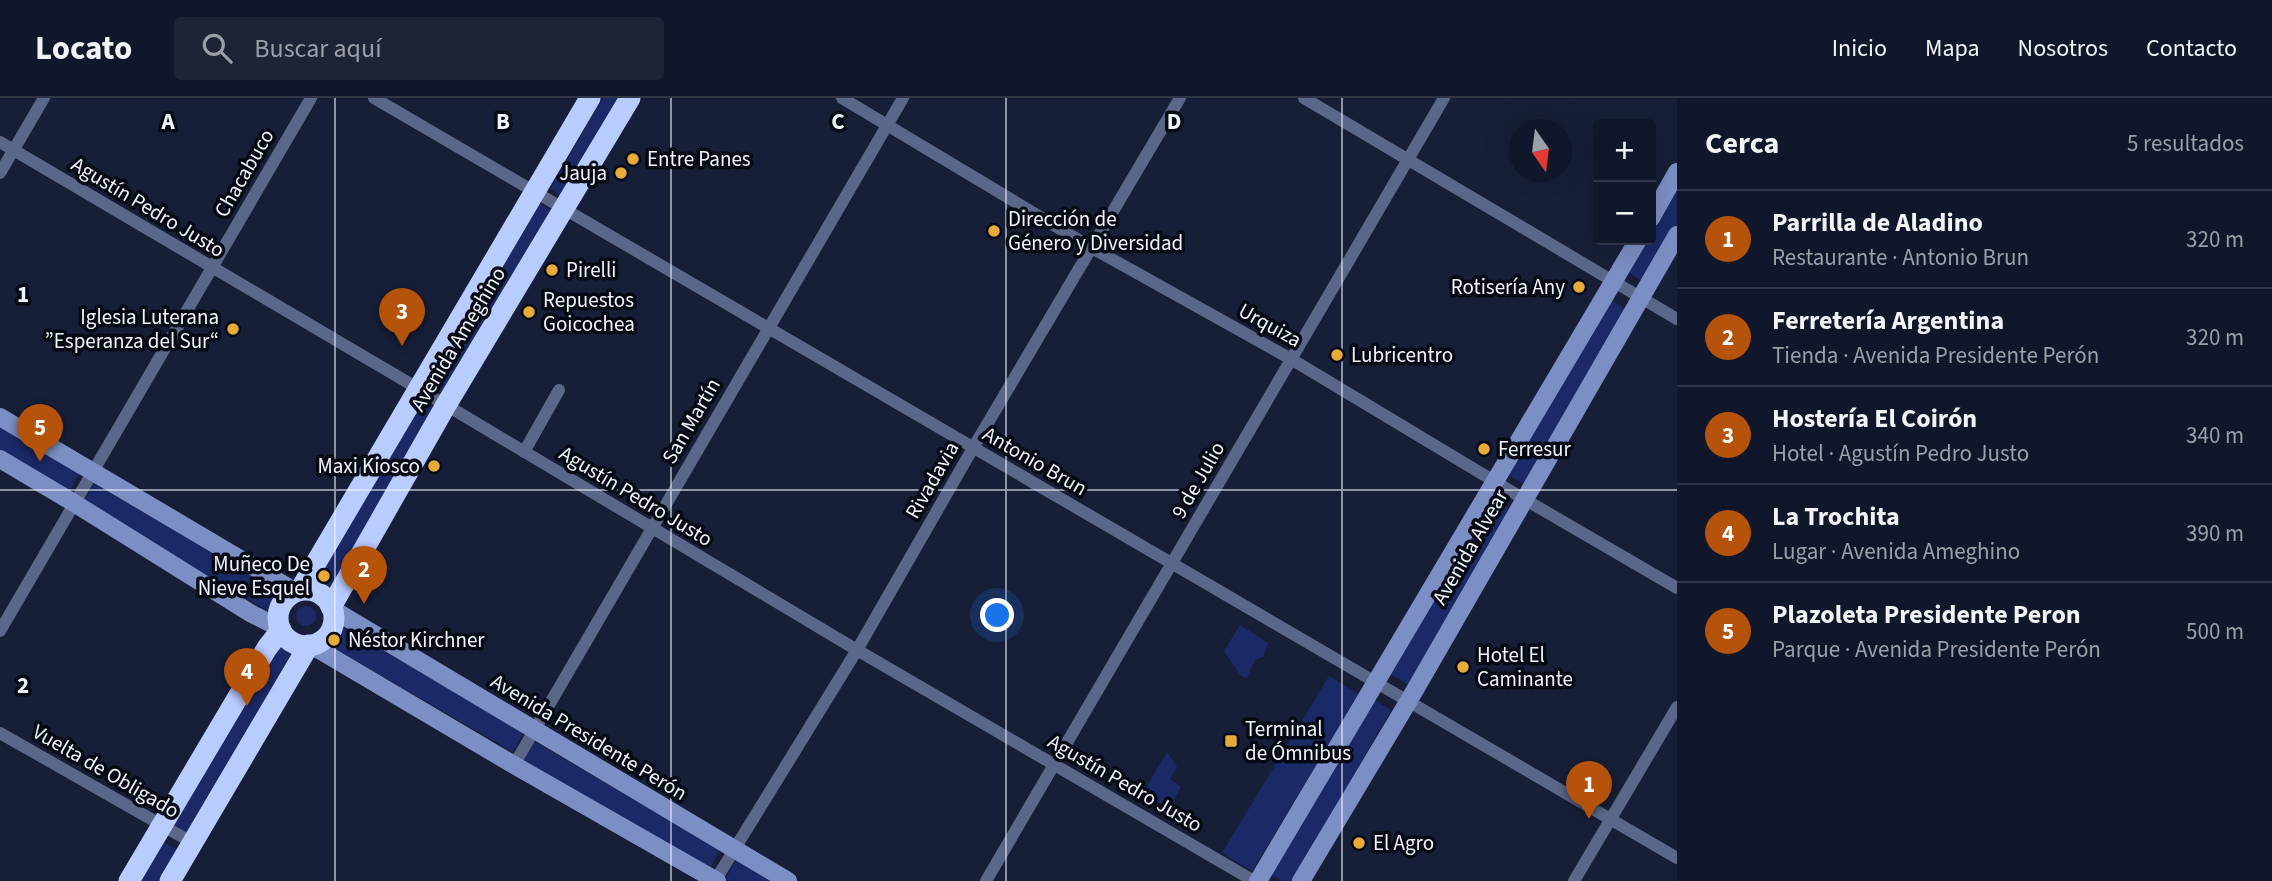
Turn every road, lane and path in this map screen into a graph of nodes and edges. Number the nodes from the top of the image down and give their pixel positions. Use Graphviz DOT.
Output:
graph roads {
  1 [pos="44,98"];
  2 [pos="311,98"];
  3 [pos="374,98"];
  4 [pos="590,98"];
  5 [pos="630,98"];
  6 [pos="842,98"];
  7 [pos="903,98"];
  8 [pos="1180,98"];
  9 [pos="1304,98"];
  10 [pos="1444,98"];
  11 [pos="887,125"];
  12 [pos="0,142"];
  13 [pos="14,150"];
  14 [pos="1409,159"];
  15 [pos="1677,172"];
  16 [pos="0,173"];
  17 [pos="533,192"];
  18 [pos="563,209"];
  19 [pos="1656,209"];
  20 [pos="1677,235"];
  21 [pos="1635,245"];
  22 [pos="1092,247"];
  23 [pos="212,267"];
  24 [pos="1614,282"];
  25 [pos="1640,297"];
  26 [pos="1677,319"];
  27 [pos="768,328"];
  28 [pos="1291,359"];
  29 [pos="418,389"];
  30 [pos="559,390"];
  31 [pos="446,405"];
  32 [pos="0,417"];
  33 [pos="973,447"];
  34 [pos="524,452"];
  35 [pos="0,459"];
  36 [pos="94,471"];
  37 [pos="1495,482"];
  38 [pos="1524,499"];
  39 [pos="74,503"];
  40 [pos="651,527"];
  41 [pos="1172,563"];
  42 [pos="1677,588"];
  43 [pos="298,591"];
  44 [pos="332,608"];
  45 [pos="281,629"];
  46 [pos="0,631"];
  47 [pos="310,645"];
  48 [pos="857,650"];
  49 [pos="1375,683"];
  50 [pos="1408,702"];
  51 [pos="1677,707"];
  52 [pos="533,730"];
  53 [pos="0,733"];
  54 [pos="1054,764"];
  55 [pos="514,765"];
  56 [pos="1611,818"];
  57 [pos="162,825"];
  58 [pos="192,843"];
  59 [pos="734,850"];
  60 [pos="1677,858"];
  61 [pos="129,881"];
  62 [pos="170,881"];
  63 [pos="716,881"];
  64 [pos="788,881"];
  65 [pos="986,881"];
  66 [pos="1256,881"];
  67 [pos="1301,881"];
  68 [pos="1574,881"];
  1 -- 13 [label="street"];
  2 -- 23 [label="street, Chacabuco"];
  3 -- 17 [label="street, Antonio Brun"];
  4 -- 17 [label="highway, Avenida Ameghino"];
  5 -- 18 [label="highway, Avenida Ameghino"];
  6 -- 11 [label="street, Urquiza"];
  7 -- 11 [label="street, San Martín"];
  8 -- 22 [label="street, Rivadavia"];
  9 -- 14 [label="street"];
  10 -- 14 [label="street, 9 de Julio"];
  11 -- 22 [label="street, Urquiza"];
  11 -- 27 [label="street, San Martín"];
  12 -- 13 [label="street, Agustín Pedro Justo"];
  13 -- 16 [label="street"];
  13 -- 23 [label="street, Agustín Pedro Justo"];
  14 -- 24 [label="street"];
  14 -- 28 [label="street, 9 de Julio"];
  15 -- 19 [label="main road"];
  17 -- 18 [label="street, Antonio Brun"];
  17 -- 29 [label="highway, Avenida Ameghino"];
  18 -- 27 [label="street, Antonio Brun"];
  18 -- 31 [label="highway, Avenida Ameghino"];
  20 -- 25 [label="main road, Avenida Alvear"];
  21 -- 24 [label="main road, Avenida Alvear"];
  22 -- 28 [label="street, Urquiza"];
  22 -- 33 [label="street, Rivadavia"];
  23 -- 29 [label="street, Agustín Pedro Justo"];
  23 -- 36 [label="street, Chacabuco"];
  24 -- 25 [label="street"];
  24 -- 37 [label="main road, Avenida Alvear"];
  25 -- 26 [label="street"];
  25 -- 38 [label="main road, Avenida Alvear"];
  27 -- 33 [label="street, Antonio Brun"];
  27 -- 40 [label="street, San Martín"];
  28 -- 37 [label="street, Urquiza"];
  28 -- 41 [label="street, 9 de Julio"];
  29 -- 31 [label="street, Agustín Pedro Justo"];
  29 -- 43 [label="highway, Avenida Ameghino"];
  30 -- 34 [label="street"];
  31 -- 34 [label="street, Agustín Pedro Justo"];
  31 -- 44 [label="highway, Avenida Ameghino"];
  32 -- 36 [label="main road"];
  33 -- 41 [label="street, Antonio Brun"];
  33 -- 48 [label="street, Rivadavia"];
  34 -- 40 [label="street, Agustín Pedro Justo"];
  35 -- 39 [label="main road"];
  36 -- 39 [label="street, Chacabuco"];
  36 -- 43 [label="main road"];
  37 -- 38 [label="street, Urquiza"];
  37 -- 49 [label="main road, Avenida Alvear"];
  38 -- 42 [label="street, Urquiza"];
  38 -- 50 [label="main road, Avenida Alvear"];
  39 -- 45 [label="main road"];
  39 -- 46 [label="street, Chacabuco"];
  40 -- 48 [label="street, Agustín Pedro Justo"];
  40 -- 52 [label="street, San Martín"];
  41 -- 49 [label="street, Antonio Brun"];
  41 -- 54 [label="street, 9 de Julio"];
  43 -- 44 [label="highway"];
  43 -- 45 [label="highway"];
  44 -- 47 [label="highway"];
  44 -- 52 [label="main road, Avenida Presidente Perón"];
  45 -- 47 [label="highway"];
  45 -- 57 [label="highway"];
  47 -- 55 [label="main road"];
  47 -- 58 [label="highway"];
  48 -- 54 [label="street, Agustín Pedro Justo"];
  48 -- 59 [label="street, Rivadavia"];
  49 -- 50 [label="street, Antonio Brun"];
  49 -- 66 [label="main road, Avenida Alvear"];
  50 -- 56 [label="street, Antonio Brun"];
  50 -- 67 [label="main road, Avenida Alvear"];
  51 -- 56 [label="street"];
  52 -- 55 [label="street, San Martín"];
  52 -- 59 [label="main road, Avenida Presidente Perón"];
  53 -- 57 [label="street, Vuelta de Obligado"];
  54 -- 65 [label="street, 9 de Julio"];
  54 -- 66 [label="street, Agustín Pedro Justo"];
  55 -- 63 [label="main road"];
  56 -- 60 [label="street, Antonio Brun"];
  56 -- 68 [label="street"];
  57 -- 58 [label="street, Vuelta de Obligado"];
  57 -- 61 [label="highway"];
  58 -- 62 [label="highway"];
  59 -- 63 [label="street, Rivadavia"];
  59 -- 64 [label="main road, Avenida Presidente Perón"];
}
